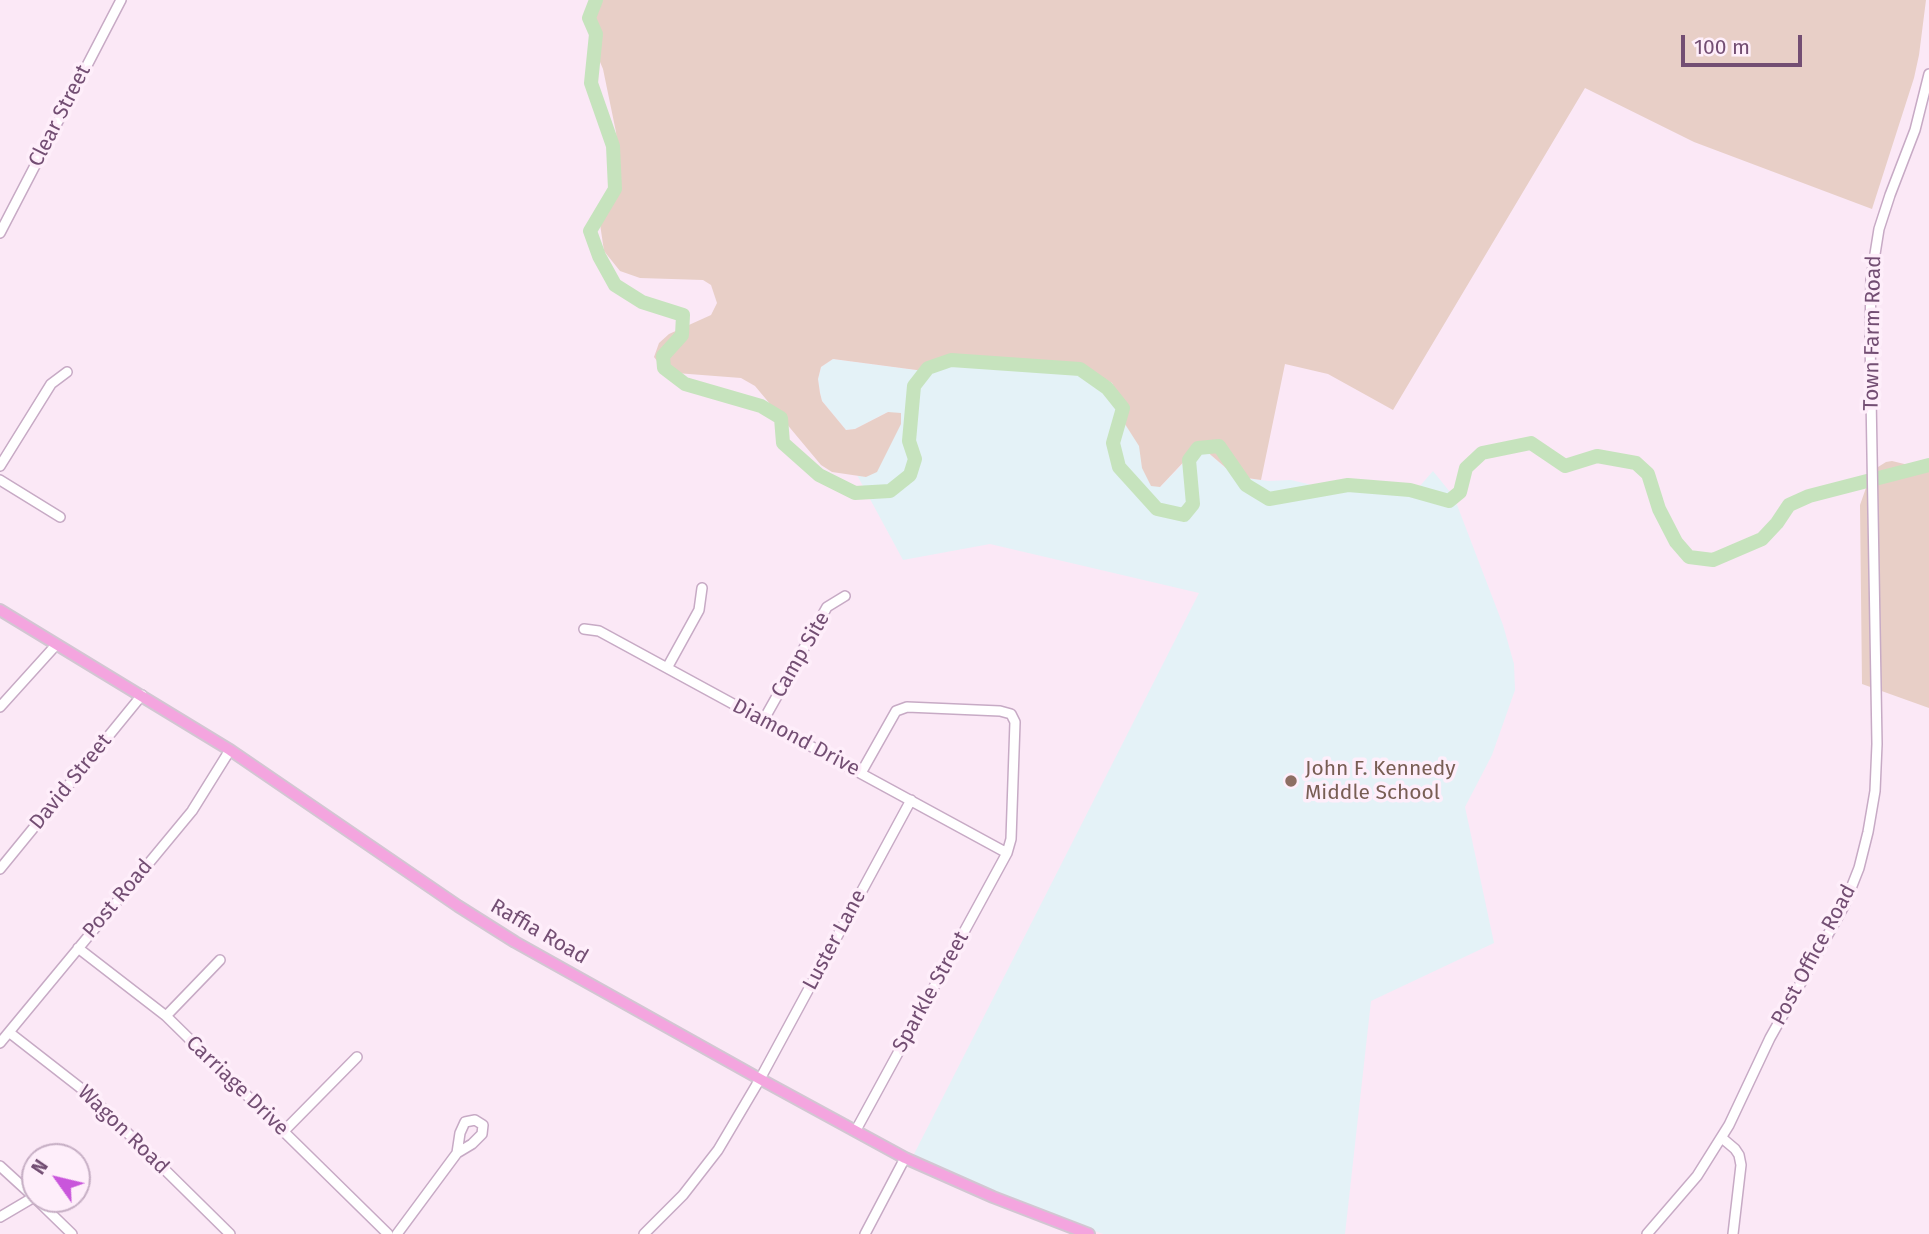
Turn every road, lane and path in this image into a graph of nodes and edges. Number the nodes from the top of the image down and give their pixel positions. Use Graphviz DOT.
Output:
graph roads {
  1 [pos="121,0"];
  2 [pos="1929,74"];
  3 [pos="0,233"];
  4 [pos="67,372"];
  5 [pos="0,466"];
  6 [pos="0,480"];
  7 [pos="1873,516"];
  8 [pos="60,517"];
  9 [pos="702,588"];
  10 [pos="845,596"];
  11 [pos="0,610"];
  12 [pos="584,629"];
  13 [pos="56,645"];
  14 [pos="667,668"];
  15 [pos="142,695"];
  16 [pos="0,707"];
  17 [pos="763,721"];
  18 [pos="230,750"];
  19 [pos="862,773"];
  20 [pos="911,800"];
  21 [pos="1007,853"];
  22 [pos="0,869"];
  23 [pos="78,948"];
  24 [pos="220,960"];
  25 [pos="166,1016"];
  26 [pos="10,1032"];
  27 [pos="0,1043"];
  28 [pos="358,1057"];
  29 [pos="760,1079"];
  30 [pos="856,1130"];
  31 [pos="284,1131"];
  32 [pos="1722,1138"];
  33 [pos="457,1153"];
  34 [pos="905,1158"];
  35 [pos="0,1166"];
  36 [pos="21,1185"];
  37 [pos="21,1206"];
  38 [pos="50,1213"];
  39 [pos="0,1217"];
  40 [pos="72,1234"];
  41 [pos="230,1234"];
  42 [pos="388,1234"];
  43 [pos="397,1234"];
  44 [pos="644,1234"];
  45 [pos="865,1234"];
  46 [pos="1089,1234"];
  47 [pos="1647,1234"];
  48 [pos="1733,1234"];
  1 -- 3 [label="street, Clear Street"];
  2 -- 7 [label="street, Town Farm Road"];
  4 -- 5 [label="street"];
  6 -- 8 [label="street"];
  7 -- 32 [label="street, Post Office Road"];
  9 -- 14 [label="street"];
  10 -- 17 [label="street, Camp Site"];
  11 -- 13 [label="main road, Raffia Road"];
  12 -- 14 [label="street, Diamond Drive"];
  13 -- 15 [label="main road, Raffia Road"];
  13 -- 16 [label="street"];
  14 -- 17 [label="street, Diamond Drive"];
  15 -- 18 [label="main road, Raffia Road"];
  15 -- 22 [label="street, David Street"];
  17 -- 19 [label="street, Diamond Drive"];
  18 -- 23 [label="street, Post Road"];
  18 -- 29 [label="main road, Raffia Road"];
  19 -- 20 [label="street, Diamond Drive"];
  19 -- 21 [label="street"];
  20 -- 21 [label="street, Diamond Drive"];
  20 -- 29 [label="street, Luster Lane"];
  21 -- 30 [label="street, Sparkle Street"];
  23 -- 25 [label="street, Carriage Drive"];
  23 -- 26 [label="street, Post Road"];
  24 -- 25 [label="street"];
  25 -- 31 [label="street, Carriage Drive"];
  26 -- 27 [label="street, Post Road"];
  26 -- 41 [label="street, Wagon Road"];
  28 -- 31 [label="street"];
  29 -- 30 [label="main road, Raffia Road"];
  29 -- 44 [label="street, Luster Lane"];
  30 -- 34 [label="main road, Raffia Road"];
  31 -- 42 [label="street, Carriage Drive"];
  32 -- 47 [label="street, Post Office Road"];
  32 -- 48 [label="street"];
  33 -- 43 [label="street"];
  34 -- 45 [label="street"];
  34 -- 46 [label="main road, Raffia Road"];
  35 -- 36 [label="street"];
  37 -- 39 [label="street"];
  38 -- 40 [label="street"];
}
